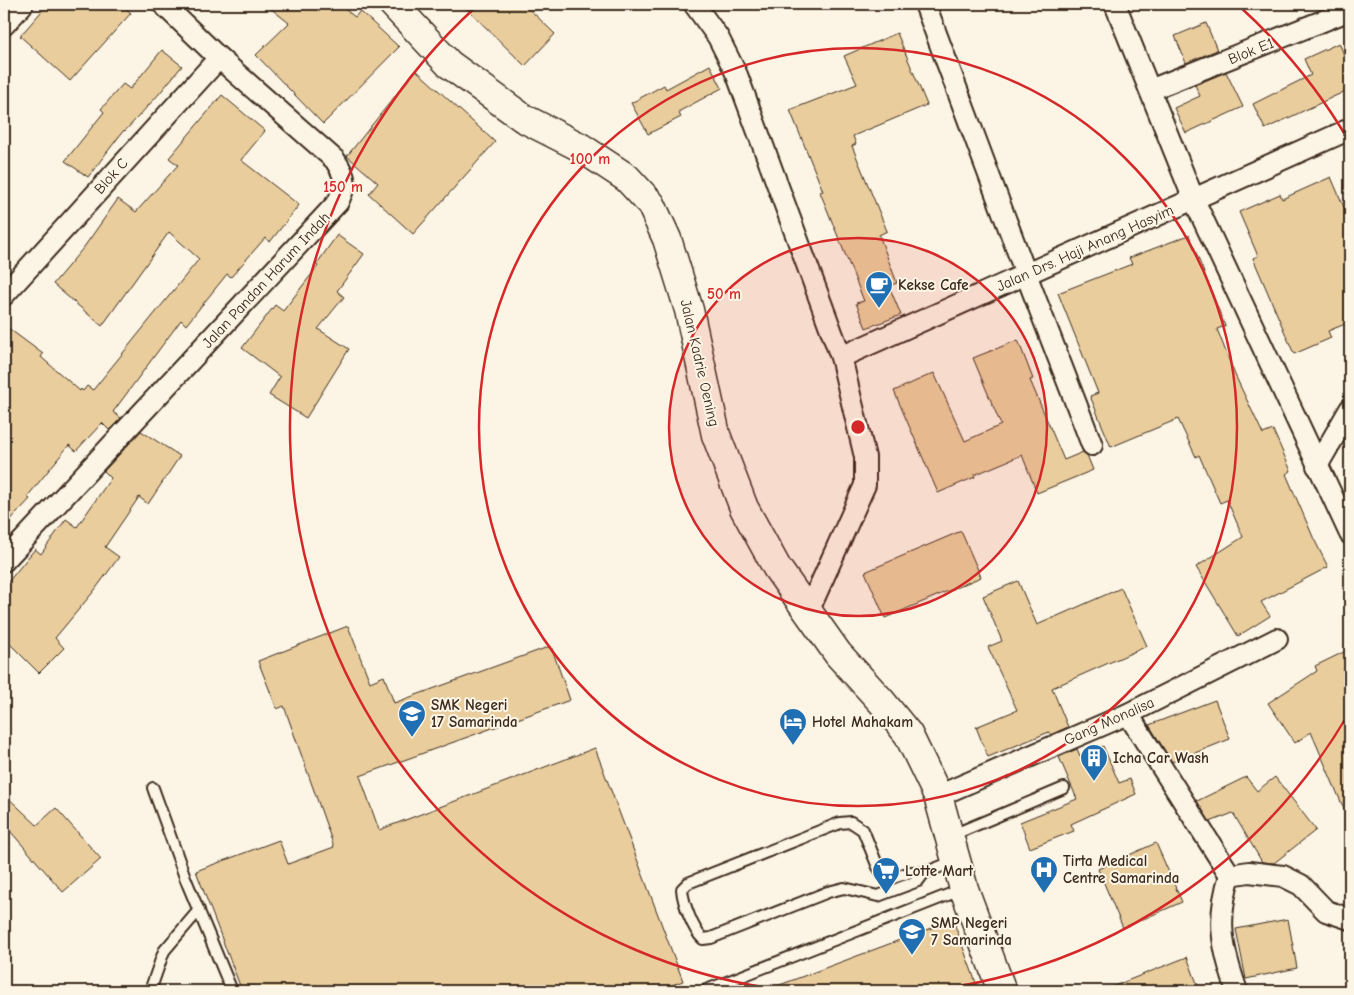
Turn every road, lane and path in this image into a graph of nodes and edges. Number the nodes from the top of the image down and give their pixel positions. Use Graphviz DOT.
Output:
graph roads {
  1 [pos="22,4"];
  2 [pos="163,4"];
  3 [pos="393,4"];
  4 [pos="694,4"];
  5 [pos="925,4"];
  6 [pos="1115,4"];
  7 [pos="1350,10"];
  8 [pos="4,26"];
  9 [pos="219,58"];
  10 [pos="1150,90"];
  11 [pos="1350,129"];
  12 [pos="1194,200"];
  13 [pos="1026,274"];
  14 [pos="4,295"];
  15 [pos="841,357"];
  16 [pos="1350,409"];
  17 [pos="1092,446"];
  18 [pos="1317,466"];
  19 [pos="1350,534"];
  20 [pos="4,561"];
  21 [pos="808,612"];
  22 [pos="1277,639"];
  23 [pos="1128,714"];
  24 [pos="153,788"];
  25 [pos="1064,788"];
  26 [pos="938,796"];
  27 [pos="953,848"];
  28 [pos="924,873"];
  29 [pos="1230,875"];
  30 [pos="964,889"];
  31 [pos="198,910"];
  32 [pos="1350,919"];
  33 [pos="152,991"];
  34 [pos="232,991"];
  35 [pos="704,991"];
  36 [pos="1002,991"];
  37 [pos="1237,991"];
  1 -- 8 [label="street"];
  2 -- 9 [label="street, Jalan Pandan Harum Indah"];
  3 -- 21 [label="main road, Jalan Kadrie Oening"];
  4 -- 15 [label="street"];
  5 -- 13 [label="street"];
  6 -- 10 [label="street"];
  7 -- 10 [label="street, Blok E1"];
  9 -- 14 [label="street, Blok C"];
  9 -- 20 [label="street, Jalan Pandan Harum Indah"];
  10 -- 12 [label="street"];
  11 -- 12 [label="street, Jalan Drs. Haji Anang Hasyim"];
  12 -- 13 [label="street, Jalan Drs. Haji Anang Hasyim"];
  12 -- 18 [label="street"];
  13 -- 15 [label="street, Jalan Drs. Haji Anang Hasyim"];
  13 -- 17 [label="street"];
  15 -- 21 [label="street"];
  16 -- 18 [label="street"];
  18 -- 19 [label="street"];
  21 -- 26 [label="main road, Jalan Kadrie Oening"];
  22 -- 23 [label="street, Gang Monalisa"];
  23 -- 26 [label="street, Gang Monalisa"];
  23 -- 29 [label="street"];
  24 -- 31 [label="lane"];
  25 -- 27 [label="lane"];
  26 -- 27 [label="main road, Jalan Kadrie Oening"];
  27 -- 28 [label="lane"];
  27 -- 30 [label="main road, Jalan Kadrie Oening"];
  28 -- 28 [label="lane"];
  29 -- 32 [label="street"];
  29 -- 37 [label="street"];
  30 -- 35 [label="lane"];
  30 -- 36 [label="main road, Jalan Kadrie Oening"];
  31 -- 33 [label="lane"];
  31 -- 34 [label="lane"];
}
